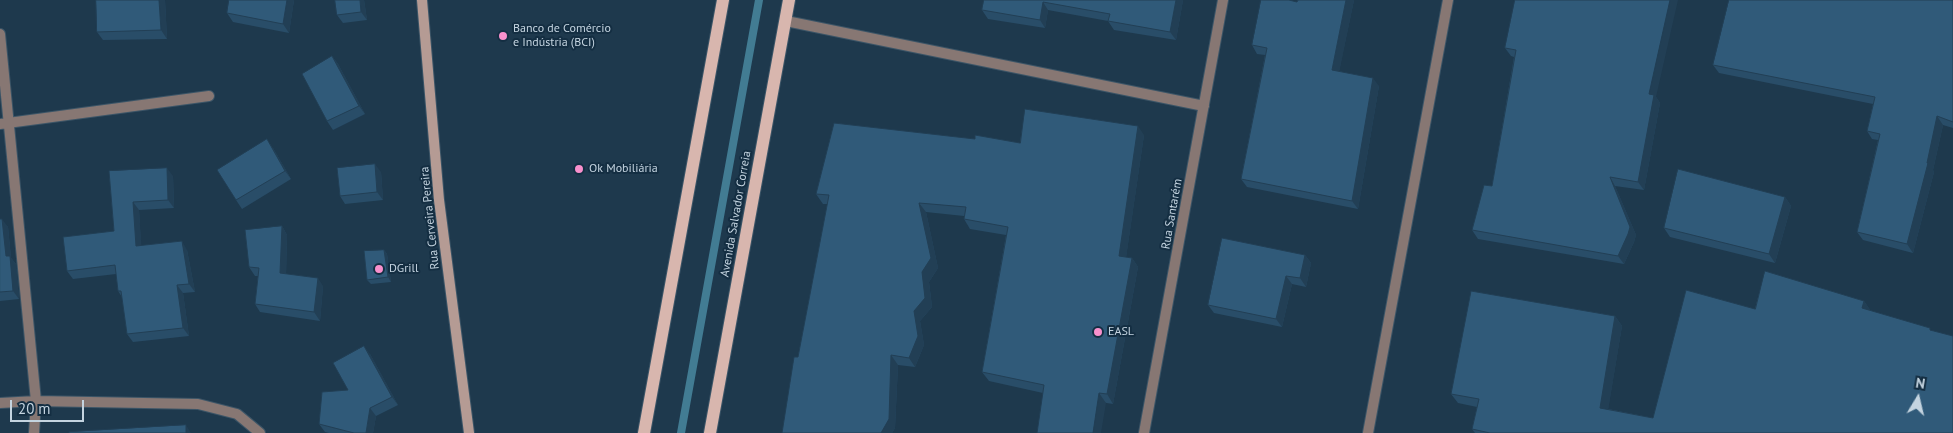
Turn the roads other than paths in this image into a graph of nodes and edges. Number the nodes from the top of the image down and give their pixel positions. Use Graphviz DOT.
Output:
graph roads {
  1 [pos="422,0"];
  2 [pos="723,0"];
  3 [pos="789,0"];
  4 [pos="1224,0"];
  5 [pos="1448,0"];
  6 [pos="786,21"];
  7 [pos="0,34"];
  8 [pos="209,96"];
  9 [pos="1204,106"];
  10 [pos="4,124"];
  11 [pos="36,401"];
  12 [pos="0,402"];
  13 [pos="34,433"];
  14 [pos="260,433"];
  15 [pos="468,433"];
  16 [pos="644,433"];
  17 [pos="710,433"];
  18 [pos="1144,433"];
  19 [pos="1368,433"];
  1 -- 15 [label="main road, Rua Cerveira Pereira"];
  2 -- 16 [label="main road"];
  3 -- 6 [label="main road, Avenida Salvador Correia"];
  4 -- 9 [label="street, Rua Santarém"];
  5 -- 19 [label="street"];
  6 -- 9 [label="street"];
  6 -- 17 [label="main road, Avenida Salvador Correia"];
  7 -- 10 [label="street"];
  8 -- 10 [label="street"];
  9 -- 18 [label="street, Rua Santarém"];
  10 -- 11 [label="street"];
  11 -- 12 [label="street"];
  11 -- 13 [label="street"];
  11 -- 14 [label="street"];
}
